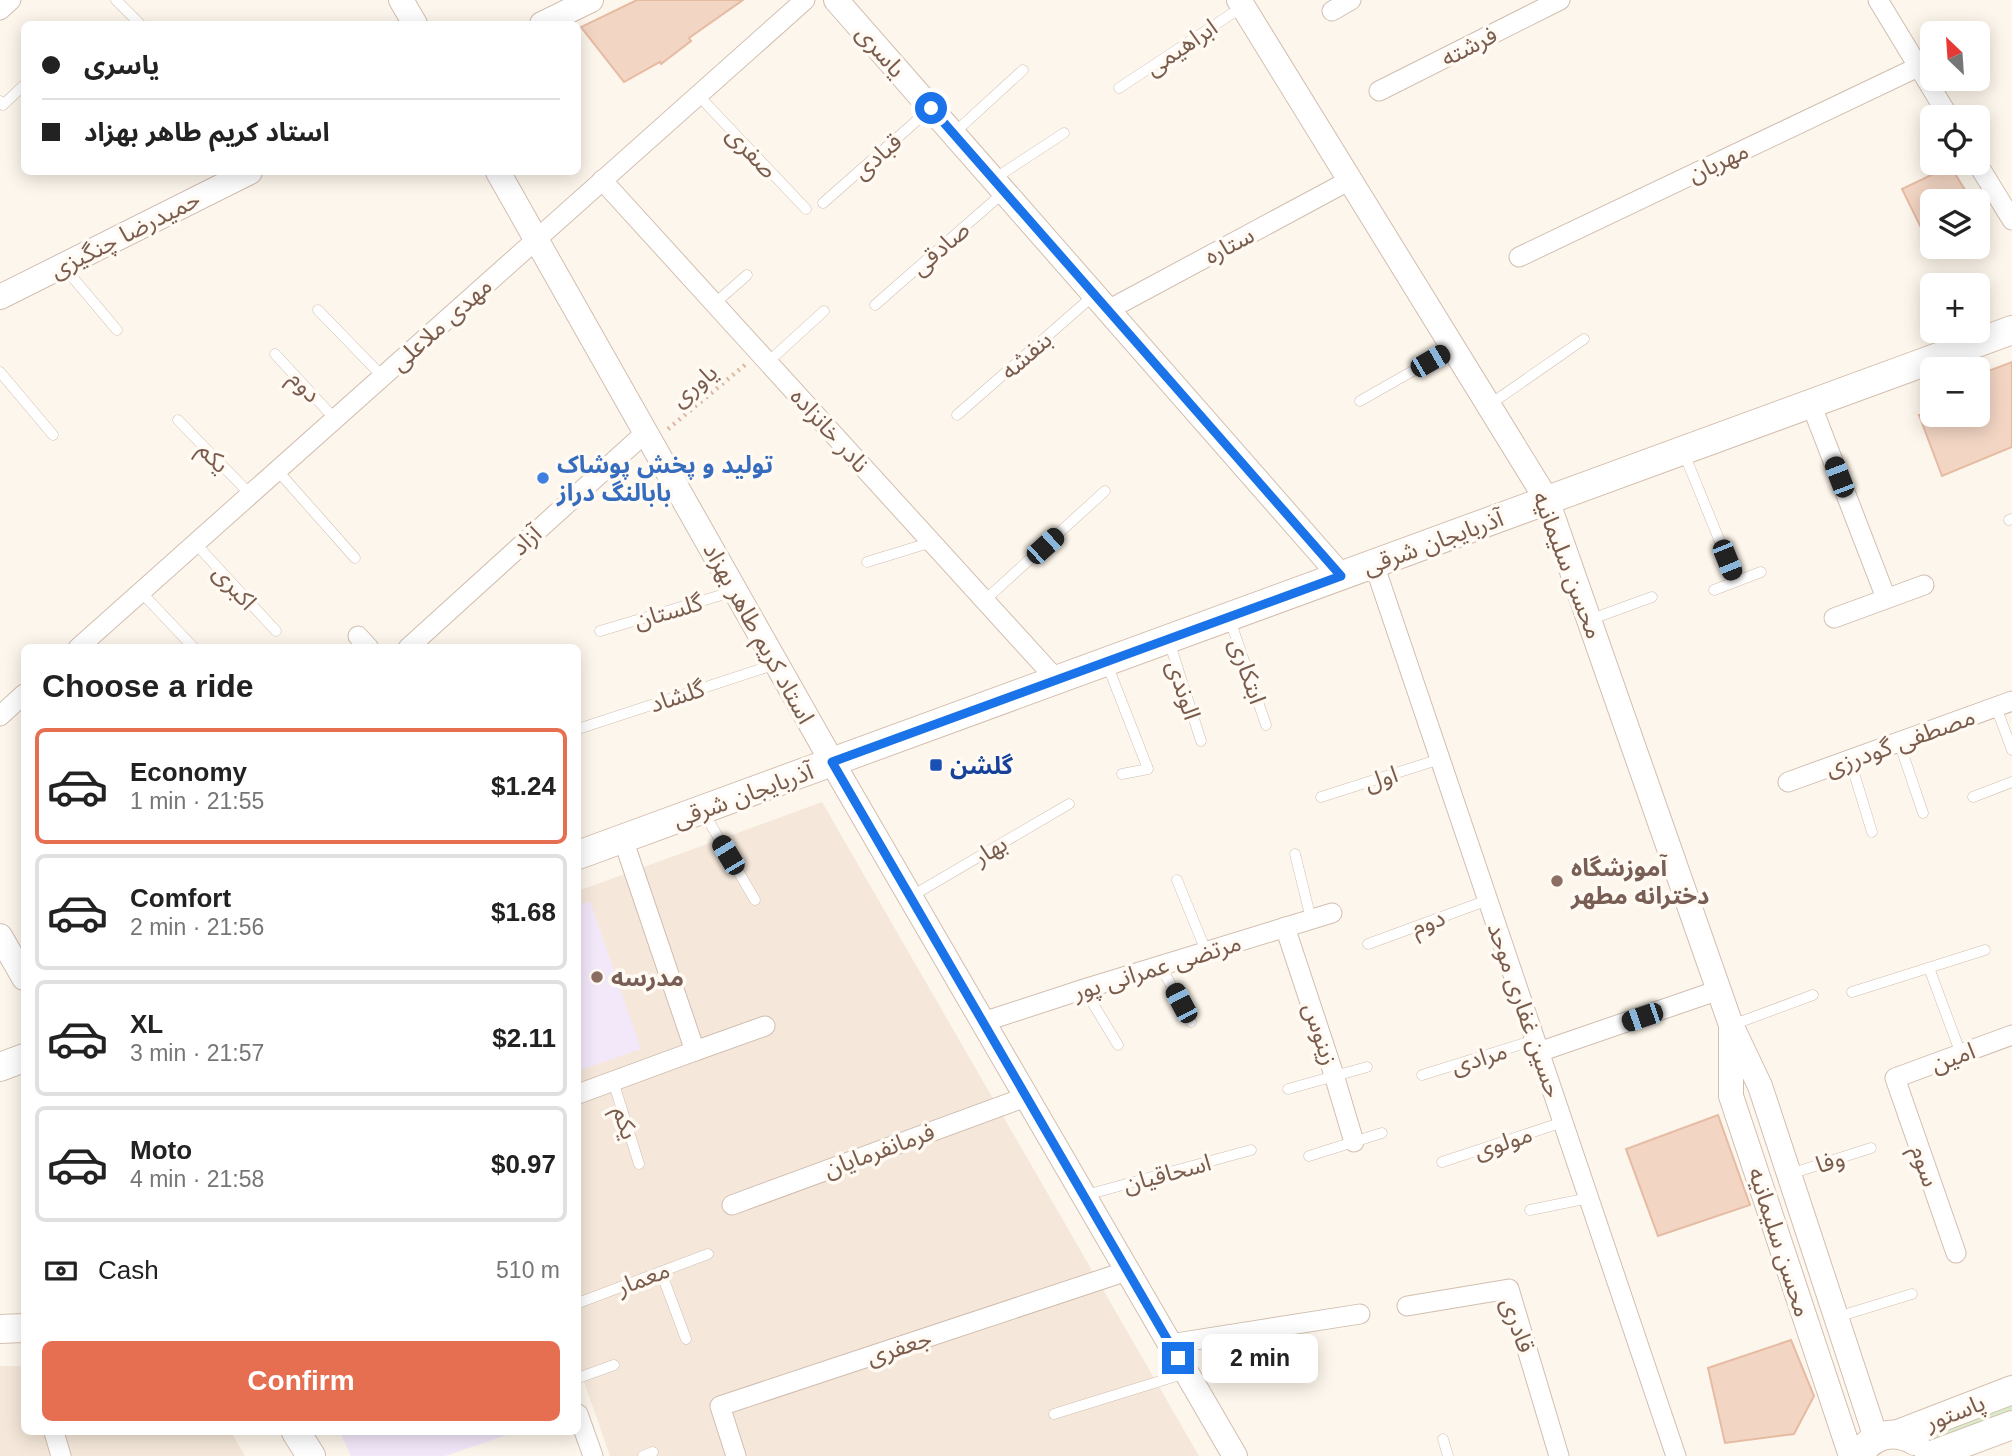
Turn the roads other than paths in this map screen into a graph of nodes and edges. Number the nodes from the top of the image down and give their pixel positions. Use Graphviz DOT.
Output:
graph roads {
  1 [pos="11,0"];
  2 [pos="116,0"];
  3 [pos="401,0"];
  4 [pos="591,0"];
  5 [pos="805,0"];
  6 [pos="1350,0"];
  7 [pos="1560,0"];
  8 [pos="1878,0"];
  9 [pos="840,1"];
  10 [pos="1241,3"];
  11 [pos="0,10"];
  12 [pos="1332,11"];
  13 [pos="138,21"];
  14 [pos="413,21"];
  15 [pos="548,21"];
  16 [pos="1919,67"];
  17 [pos="1023,71"];
  18 [pos="21,88"];
  19 [pos="1119,88"];
  20 [pos="1379,92"];
  21 [pos="698,95"];
  22 [pos="0,101"];
  23 [pos="1942,105"];
  24 [pos="931,108"];
  25 [pos="1064,133"];
  26 [pos="954,134"];
  27 [pos="244,175"];
  28 [pos="500,175"];
  29 [pos="1984,175"];
  30 [pos="602,180"];
  31 [pos="1350,180"];
  32 [pos="999,185"];
  33 [pos="823,203"];
  34 [pos="806,209"];
  35 [pos="2012,220"];
  36 [pos="536,239"];
  37 [pos="1518,257"];
  38 [pos="63,265"];
  39 [pos="747,275"];
  40 [pos="0,297"];
  41 [pos="1101,302"];
  42 [pos="714,304"];
  43 [pos="875,305"];
  44 [pos="318,310"];
  45 [pos="824,311"];
  46 [pos="117,330"];
  47 [pos="2012,330"];
  48 [pos="1584,339"];
  49 [pos="1453,348"];
  50 [pos="275,354"];
  51 [pos="764,358"];
  52 [pos="0,372"];
  53 [pos="382,376"];
  54 [pos="1360,401"];
  55 [pos="1811,404"];
  56 [pos="1489,405"];
  57 [pos="957,415"];
  58 [pos="335,419"];
  59 [pos="178,420"];
  60 [pos="53,435"];
  61 [pos="648,438"];
  62 [pos="1683,450"];
  63 [pos="277,470"];
  64 [pos="1105,491"];
  65 [pos="250,494"];
  66 [pos="1547,500"];
  67 [pos="932,542"];
  68 [pos="195,543"];
  69 [pos="355,558"];
  70 [pos="867,562"];
  71 [pos="1374,564"];
  72 [pos="1761,572"];
  73 [pos="1341,576"];
  74 [pos="1736,581"];
  75 [pos="1924,585"];
  76 [pos="1714,590"];
  77 [pos="735,591"];
  78 [pos="141,592"];
  79 [pos="1652,597"];
  80 [pos="1886,598"];
  81 [pos="985,600"];
  82 [pos="1229,617"];
  83 [pos="1834,618"];
  84 [pos="1589,620"];
  85 [pos="276,631"];
  86 [pos="600,631"];
  87 [pos="1168,639"];
  88 [pos="82,644"];
  89 [pos="190,644"];
  90 [pos="413,644"];
  91 [pos="1106,662"];
  92 [pos="776,664"];
  93 [pos="1057,680"];
  94 [pos="21,697"];
  95 [pos="2004,704"];
  96 [pos="0,716"];
  97 [pos="1266,725"];
  98 [pos="581,728"];
  99 [pos="1200,741"];
  100 [pos="1899,742"];
  101 [pos="2012,750"];
  102 [pos="1440,759"];
  103 [pos="1850,760"];
  104 [pos="832,762"];
  105 [pos="1122,774"];
  106 [pos="1788,782"];
  107 [pos="2012,782"];
  108 [pos="1321,797"];
  109 [pos="1973,797"];
  110 [pos="1069,804"];
  111 [pos="702,810"];
  112 [pos="1923,813"];
  113 [pos="1872,832"];
  114 [pos="623,839"];
  115 [pos="581,854"];
  116 [pos="1295,854"];
  117 [pos="1177,880"];
  118 [pos="910,897"];
  119 [pos="755,900"];
  120 [pos="1488,900"];
  121 [pos="1332,913"];
  122 [pos="1311,919"];
  123 [pos="1286,927"];
  124 [pos="0,936"];
  125 [pos="1368,944"];
  126 [pos="1985,950"];
  127 [pos="1206,951"];
  128 [pos="1160,965"];
  129 [pos="1928,968"];
  130 [pos="21,973"];
  131 [pos="1084,989"];
  132 [pos="1719,990"];
  133 [pos="1853,992"];
  134 [pos="1813,995"];
  135 [pos="983,1022"];
  136 [pos="1191,1022"];
  137 [pos="1731,1025"];
  138 [pos="765,1026"];
  139 [pos="2012,1035"];
  140 [pos="1118,1045"];
  141 [pos="1537,1046"];
  142 [pos="695,1051"];
  143 [pos="1961,1054"];
  144 [pos="21,1059"];
  145 [pos="1367,1066"];
  146 [pos="0,1067"];
  147 [pos="1334,1075"];
  148 [pos="1422,1075"];
  149 [pos="1895,1079"];
  150 [pos="613,1081"];
  151 [pos="1288,1089"];
  152 [pos="581,1093"];
  153 [pos="1026,1097"];
  154 [pos="1563,1122"];
  155 [pos="1382,1133"];
  156 [pos="1354,1142"];
  157 [pos="1871,1148"];
  158 [pos="1251,1150"];
  159 [pos="1309,1156"];
  160 [pos="1442,1162"];
  161 [pos="639,1164"];
  162 [pos="1789,1174"];
  163 [pos="1083,1195"];
  164 [pos="1588,1198"];
  165 [pos="732,1205"];
  166 [pos="1530,1210"];
  167 [pos="1956,1252"];
  168 [pos="708,1254"];
  169 [pos="1127,1271"];
  170 [pos="661,1272"];
  171 [pos="1912,1294"];
  172 [pos="581,1302"];
  173 [pos="1407,1306"];
  174 [pos="1360,1314"];
  175 [pos="1836,1317"];
  176 [pos="686,1339"];
  177 [pos="1170,1344"];
  178 [pos="614,1364"];
  179 [pos="1186,1373"];
  180 [pos="581,1377"];
  181 [pos="2012,1390"];
  182 [pos="1054,1414"];
  183 [pos="581,1422"];
  184 [pos="2012,1425"];
  185 [pos="55,1435"];
  186 [pos="298,1435"];
  187 [pos="1443,1439"];
  188 [pos="1878,1443"];
  189 [pos="61,1456"];
  190 [pos="310,1456"];
  191 [pos="593,1456"];
  192 [pos="736,1456"];
  193 [pos="1235,1456"];
  194 [pos="1448,1456"];
  195 [pos="1559,1456"];
  196 [pos="1676,1456"];
  197 [pos="1850,1456"];
  198 [pos="1929,1456"];
  1 -- 11 [label="street"];
  2 -- 13 [label="lane"];
  3 -- 14 [label="street"];
  4 -- 15 [label="street"];
  5 -- 21 [label="street, مهدی ملاعلی"];
  6 -- 12 [label="street"];
  7 -- 20 [label="street, فرشته"];
  8 -- 16 [label="street"];
  9 -- 24 [label="street, یاسری"];
  10 -- 19 [label="lane, ابراهیمی"];
  10 -- 31 [label="street, محسن سلیمانیه"];
  16 -- 23 [label="street"];
  16 -- 37 [label="street, مهربان"];
  17 -- 26 [label="lane"];
  18 -- 22 [label="lane"];
  21 -- 30 [label="street, مهدی ملاعلی"];
  21 -- 34 [label="lane, صفری"];
  24 -- 26 [label="street, یاسری"];
  24 -- 33 [label="lane, قبادی"];
  25 -- 32 [label="lane, صادقی"];
  26 -- 32 [label="street, یاسری"];
  27 -- 38 [label="street, حمیدرضا چنگیزی"];
  28 -- 36 [label="street, استاد کریم طاهر بهزاد"];
  29 -- 35 [label="street"];
  30 -- 36 [label="street, مهدی ملاعلی"];
  30 -- 42 [label="street, نادر خانزاده"];
  31 -- 41 [label="street, ستاره"];
  31 -- 49 [label="street, محسن سلیمانیه"];
  32 -- 41 [label="street, یاسری"];
  32 -- 43 [label="lane, صادقی"];
  36 -- 53 [label="street, مهدی ملاعلی"];
  36 -- 61 [label="street, استاد کریم طاهر بهزاد"];
  38 -- 40 [label="street, حمیدرضا چنگیزی"];
  38 -- 46 [label="lane"];
  39 -- 42 [label="lane"];
  41 -- 57 [label="lane, بنفشه"];
  41 -- 73 [label="street, یاسری"];
  42 -- 51 [label="street, نادر خانزاده"];
  44 -- 53 [label="lane"];
  45 -- 51 [label="lane"];
  47 -- 55 [label="main road, آذربایجان شرقی"];
  48 -- 56 [label="lane"];
  49 -- 54 [label="lane"];
  49 -- 56 [label="street, محسن سلیمانیه"];
  50 -- 58 [label="lane, دوم"];
  51 -- 67 [label="street, نادر خانزاده"];
  52 -- 60 [label="lane"];
  53 -- 58 [label="street, مهدی ملاعلی"];
  55 -- 62 [label="main road, آذربایجان شرقی"];
  55 -- 80 [label="street"];
  56 -- 66 [label="street, محسن سلیمانیه"];
  58 -- 63 [label="street, مهدی ملاعلی"];
  59 -- 65 [label="lane, یکم"];
  61 -- 77 [label="street, استاد کریم طاهر بهزاد"];
  61 -- 90 [label="street, آزاد"];
  62 -- 66 [label="main road, آذربایجان شرقی"];
  62 -- 74 [label="lane"];
  63 -- 65 [label="street, مهدی ملاعلی"];
  63 -- 69 [label="lane"];
  64 -- 81 [label="lane"];
  65 -- 68 [label="street, مهدی ملاعلی"];
  66 -- 71 [label="main road, آذربایجان شرقی"];
  66 -- 84 [label="street, محسن سلیمانیه"];
  67 -- 70 [label="lane"];
  67 -- 81 [label="street, نادر خانزاده"];
  68 -- 78 [label="street, مهدی ملاعلی"];
  68 -- 85 [label="lane, اکبری"];
  71 -- 73 [label="main road, آذربایجان شرقی"];
  71 -- 102 [label="street, حسین غفاری موحد"];
  72 -- 74 [label="lane"];
  73 -- 82 [label="main road, آذربایجان شرقی"];
  74 -- 76 [label="lane"];
  75 -- 80 [label="street"];
  77 -- 86 [label="lane, گلستان"];
  77 -- 92 [label="street, استاد کریم طاهر بهزاد"];
  78 -- 88 [label="street, مهدی ملاعلی"];
  78 -- 89 [label="lane"];
  79 -- 84 [label="lane"];
  80 -- 83 [label="street"];
  81 -- 93 [label="street, نادر خانزاده"];
  82 -- 87 [label="main road, آذربایجان شرقی"];
  82 -- 97 [label="lane, ابتکاری"];
  84 -- 132 [label="street, محسن سلیمانیه"];
  87 -- 91 [label="main road, آذربایجان شرقی"];
  87 -- 99 [label="lane, الوندی"];
  91 -- 93 [label="main road, آذربایجان شرقی"];
  91 -- 105 [label="lane"];
  92 -- 98 [label="lane, گلشاد"];
  92 -- 104 [label="street, استاد کریم طاهر بهزاد"];
  93 -- 104 [label="main road, آذربایجان شرقی"];
  94 -- 96 [label="street"];
  95 -- 100 [label="street, مصطفی گودرزی"];
  95 -- 101 [label="lane"];
  100 -- 103 [label="street, مصطفی گودرزی"];
  100 -- 112 [label="lane"];
  102 -- 108 [label="lane, اول"];
  102 -- 120 [label="street, حسین غفاری موحد"];
  103 -- 106 [label="street, مصطفی گودرزی"];
  103 -- 113 [label="lane"];
  104 -- 111 [label="main road, آذربایجان شرقی"];
  104 -- 118 [label="street, استاد کریم طاهر بهزاد"];
  107 -- 109 [label="lane"];
  110 -- 118 [label="lane, بهار"];
  111 -- 114 [label="main road, آذربایجان شرقی"];
  111 -- 119 [label="lane"];
  114 -- 115 [label="main road, آذربایجان شرقی"];
  114 -- 142 [label="street"];
  116 -- 122 [label="lane"];
  117 -- 127 [label="lane"];
  118 -- 135 [label="street, استاد کریم طاهر بهزاد"];
  120 -- 125 [label="lane, دوم"];
  120 -- 141 [label="street, حسین غفاری موحد"];
  121 -- 122 [label="street, مرتضی عمرانی پور"];
  122 -- 123 [label="street, مرتضی عمرانی پور"];
  123 -- 127 [label="street, مرتضی عمرانی پور"];
  123 -- 147 [label="street, زینوس"];
  124 -- 130 [label="street"];
  126 -- 129 [label="lane"];
  127 -- 128 [label="street, مرتضی عمرانی پور"];
  128 -- 131 [label="street, مرتضی عمرانی پور"];
  128 -- 136 [label="lane"];
  129 -- 133 [label="lane"];
  129 -- 143 [label="lane"];
  131 -- 135 [label="street, مرتضی عمرانی پور"];
  131 -- 140 [label="lane"];
  132 -- 137 [label="street, محسن سلیمانیه"];
  132 -- 141 [label="street"];
  134 -- 137 [label="lane"];
  135 -- 153 [label="street, استاد کریم طاهر بهزاد"];
  137 -- 162 [label="street, محسن سلیمانیه"];
  137 -- 197 [label="street, محسن سلیمانیه"];
  138 -- 142 [label="street"];
  139 -- 143 [label="street, امین"];
  141 -- 148 [label="lane, مرادی"];
  141 -- 154 [label="street, حسین غفاری موحد"];
  142 -- 150 [label="street"];
  143 -- 149 [label="street, امین"];
  144 -- 146 [label="main road"];
  145 -- 147 [label="lane"];
  147 -- 151 [label="lane"];
  147 -- 156 [label="street, زینوس"];
  149 -- 167 [label="street, سوم"];
  150 -- 152 [label="street"];
  150 -- 161 [label="lane, یکم"];
  153 -- 163 [label="street, استاد کریم طاهر بهزاد"];
  153 -- 165 [label="street, فرمانفرمایان"];
  154 -- 160 [label="lane, مولوی"];
  154 -- 164 [label="street, حسین غفاری موحد"];
  155 -- 156 [label="lane"];
  156 -- 159 [label="lane"];
  157 -- 162 [label="lane, وفا"];
  158 -- 163 [label="lane, اسحاقیان"];
  162 -- 175 [label="street, محسن سلیمانیه"];
  163 -- 169 [label="street, استاد کریم طاهر بهزاد"];
  164 -- 166 [label="lane"];
  164 -- 196 [label="street, حسین غفاری موحد"];
  168 -- 170 [label="lane, معمار"];
  169 -- 177 [label="street, استاد کریم طاهر بهزاد"];
  169 -- 192 [label="street, جعفری"];
  170 -- 172 [label="lane, معمار"];
  170 -- 176 [label="lane"];
  171 -- 175 [label="lane"];
  173 -- 195 [label="street, قادری"];
  174 -- 177 [label="street"];
  175 -- 188 [label="street, محسن سلیمانیه"];
  177 -- 179 [label="street, استاد کریم طاهر بهزاد"];
  178 -- 180 [label="lane"];
  179 -- 182 [label="lane"];
  179 -- 193 [label="street, استاد کریم طاهر بهزاد"];
  181 -- 188 [label="main road, پاستور"];
  183 -- 191 [label="street"];
  184 -- 198 [label="main road, پاستور"];
  185 -- 189 [label="street"];
  186 -- 190 [label="main road"];
  187 -- 194 [label="lane"];
  188 -- 198 [label="main road"];
}
